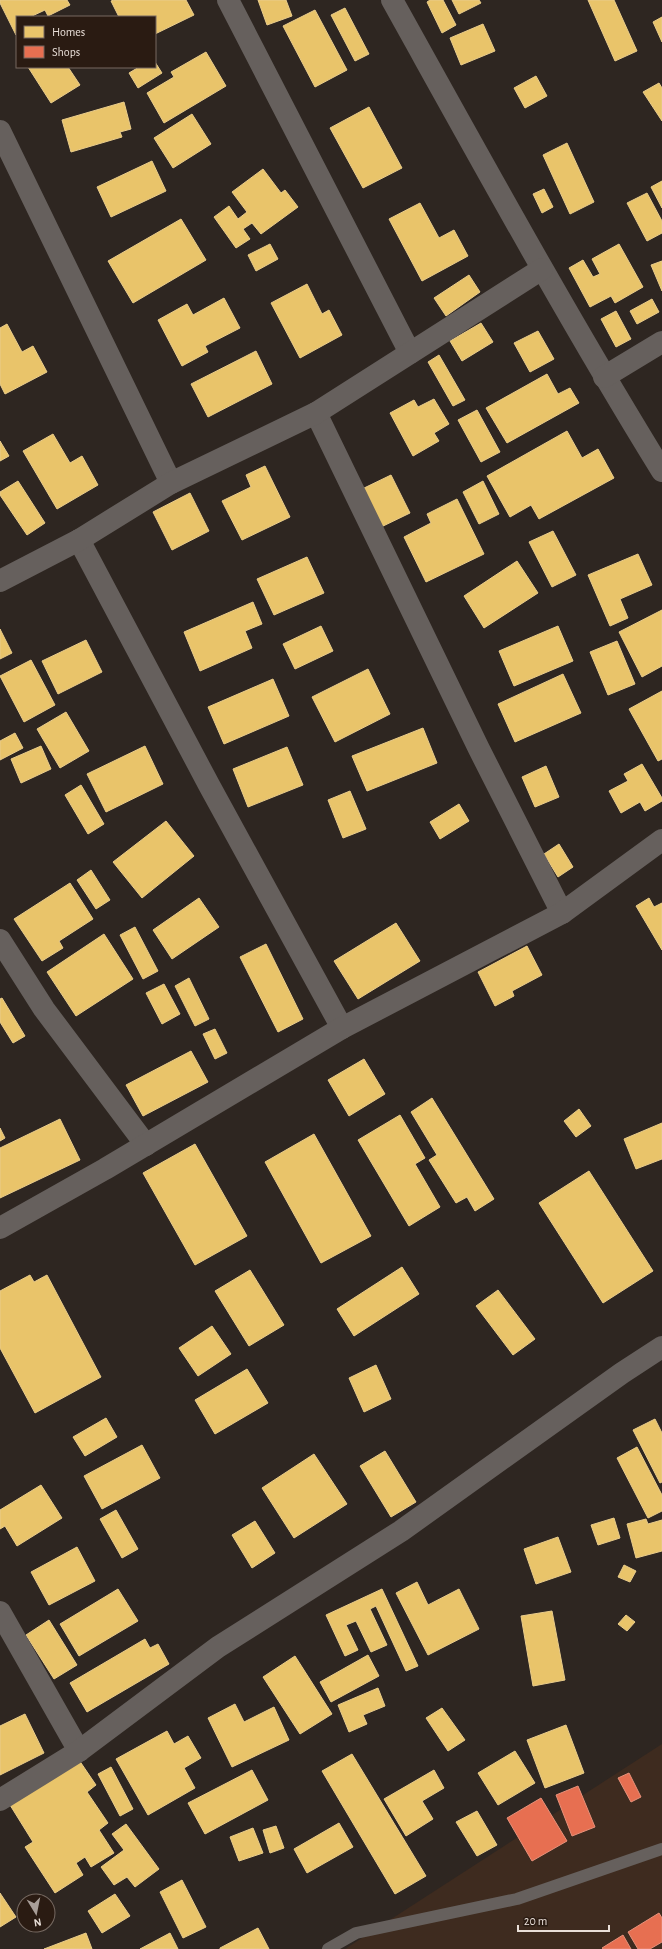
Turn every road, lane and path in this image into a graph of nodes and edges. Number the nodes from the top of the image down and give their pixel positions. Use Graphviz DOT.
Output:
graph roads {
  1 [pos="228,0"];
  2 [pos="392,0"];
  3 [pos="0,131"];
  4 [pos="542,269"];
  5 [pos="662,342"];
  6 [pos="410,353"];
  7 [pos="604,377"];
  8 [pos="316,413"];
  9 [pos="662,471"];
  10 [pos="171,483"];
  11 [pos="80,540"];
  12 [pos="0,581"];
  13 [pos="662,840"];
  14 [pos="562,914"];
  15 [pos="0,940"];
  16 [pos="342,1028"];
  17 [pos="146,1145"];
  18 [pos="0,1228"];
  19 [pos="662,1347"];
  20 [pos="0,1612"];
  21 [pos="79,1751"];
  22 [pos="0,1800"];
  23 [pos="662,1849"];
  24 [pos="328,1949"];
  1 -- 6 [label="street"];
  2 -- 4 [label="street"];
  3 -- 10 [label="street"];
  4 -- 6 [label="street"];
  4 -- 7 [label="street"];
  5 -- 7 [label="street"];
  6 -- 8 [label="street"];
  7 -- 9 [label="street"];
  8 -- 10 [label="street"];
  8 -- 14 [label="street"];
  10 -- 11 [label="street"];
  11 -- 12 [label="street"];
  11 -- 16 [label="street"];
  13 -- 14 [label="street"];
  14 -- 16 [label="street"];
  15 -- 17 [label="street"];
  16 -- 17 [label="street"];
  17 -- 18 [label="street"];
  19 -- 21 [label="street"];
  20 -- 21 [label="street"];
  21 -- 22 [label="street"];
  23 -- 24 [label="lane"];
}
